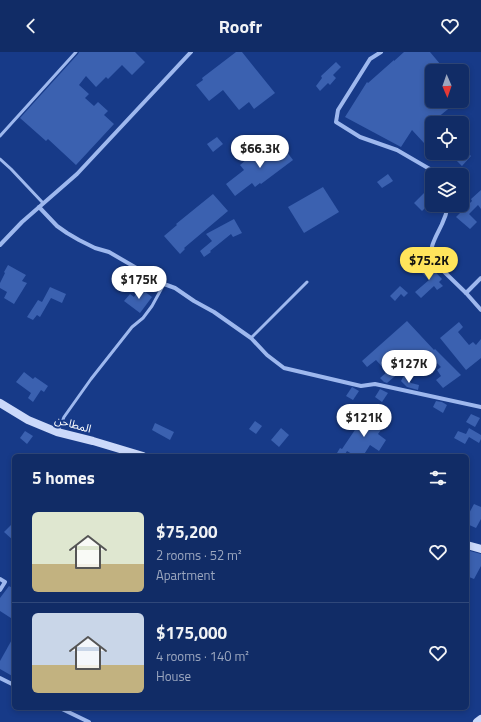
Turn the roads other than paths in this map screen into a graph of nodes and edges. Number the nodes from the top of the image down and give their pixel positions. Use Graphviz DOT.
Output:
graph roads {
  1 [pos="76,52"];
  2 [pos="191,52"];
  3 [pos="381,52"];
  4 [pos="0,136"];
  5 [pos="0,160"];
  6 [pos="428,168"];
  7 [pos="43,203"];
  8 [pos="39,207"];
  9 [pos="446,212"];
  10 [pos="0,245"];
  11 [pos="481,278"];
  12 [pos="307,282"];
  13 [pos="164,284"];
  14 [pos="466,293"];
  15 [pos="481,310"];
  16 [pos="251,338"];
  17 [pos="0,403"];
  18 [pos="481,407"];
  19 [pos="57,432"];
  20 [pos="137,454"];
  21 [pos="469,546"];
  22 [pos="481,549"];
  23 [pos="0,579"];
  24 [pos="0,590"];
  25 [pos="0,678"];
  26 [pos="12,684"];
  27 [pos="64,710"];
  28 [pos="481,719"];
  29 [pos="89,722"];
  30 [pos="477,722"];
  1 -- 4 [label="lane"];
  2 -- 7 [label="street"];
  3 -- 6 [label="street"];
  5 -- 7 [label="lane"];
  7 -- 8 [label="street"];
  8 -- 10 [label="street"];
  8 -- 13 [label="street"];
  9 -- 14 [label="street"];
  11 -- 14 [label="street"];
  12 -- 16 [label="lane"];
  13 -- 16 [label="street"];
  13 -- 19 [label="lane"];
  14 -- 15 [label="street"];
  16 -- 18 [label="street"];
  17 -- 19 [label="main road, المطاحن"];
  19 -- 20 [label="main road, المطاحن"];
  21 -- 22 [label="main road"];
  23 -- 24 [label="street"];
  25 -- 26 [label="street"];
  27 -- 29 [label="street"];
  28 -- 30 [label="main road"];
}
